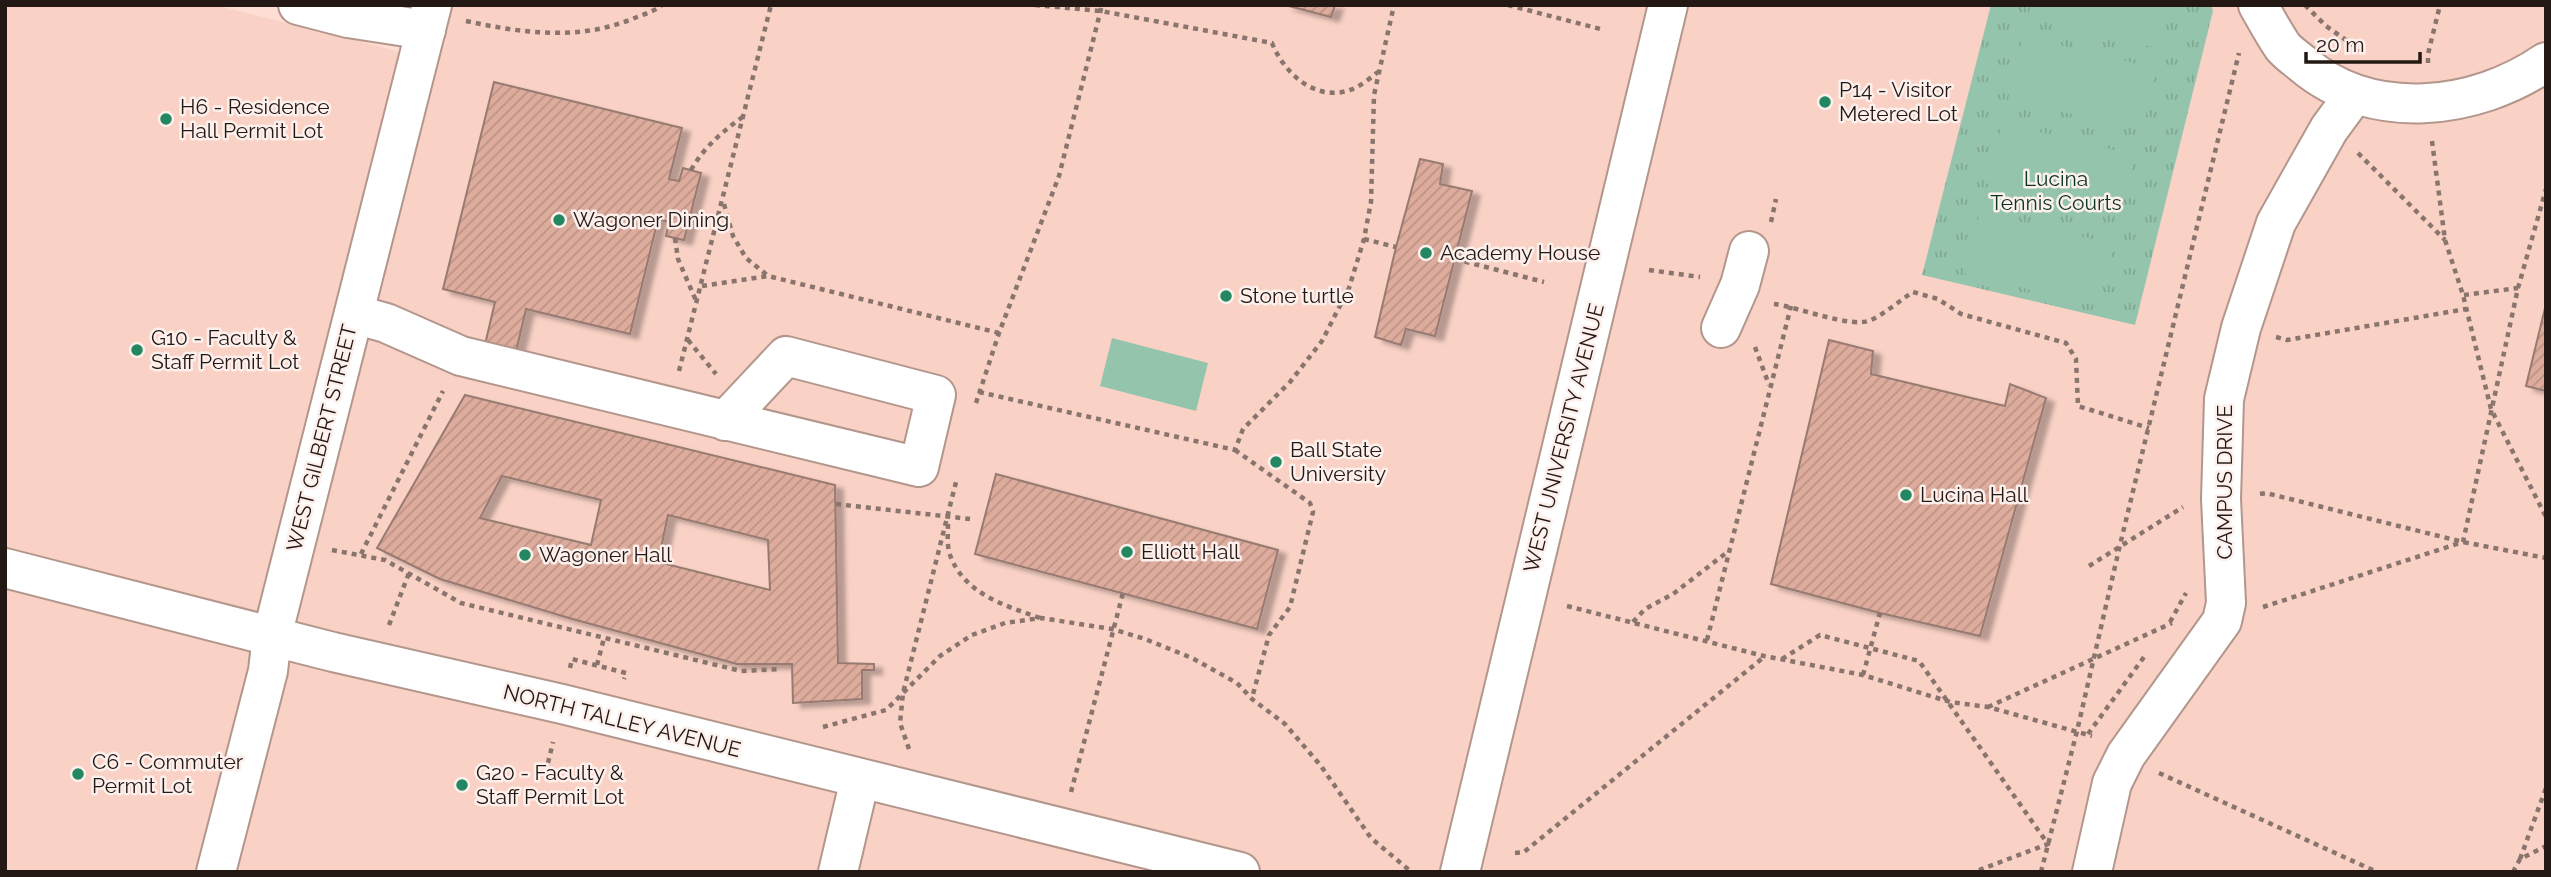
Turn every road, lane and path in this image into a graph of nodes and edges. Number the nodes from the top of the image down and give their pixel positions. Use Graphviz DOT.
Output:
graph roads {
  1 [pos="298,5"];
  2 [pos="662,5"];
  3 [pos="771,5"];
  4 [pos="1035,5"];
  5 [pos="1394,5"];
  6 [pos="1508,5"];
  7 [pos="1668,5"];
  8 [pos="2258,5"];
  9 [pos="2305,5"];
  10 [pos="2440,5"];
  11 [pos="1101,8"];
  12 [pos="429,17"];
  13 [pos="1604,30"];
  14 [pos="2241,47"];
  15 [pos="2369,55"];
  16 [pos="2546,62"];
  17 [pos="1379,72"];
  18 [pos="2428,75"];
  19 [pos="2354,95"];
  20 [pos="745,115"];
  21 [pos="2432,136"];
  22 [pos="2357,152"];
  23 [pos="691,170"];
  24 [pos="2546,189"];
  25 [pos="723,202"];
  26 [pos="675,238"];
  27 [pos="1364,239"];
  28 [pos="2445,240"];
  29 [pos="1396,247"];
  30 [pos="1455,259"];
  31 [pos="1744,268"];
  32 [pos="1649,270"];
  33 [pos="768,276"];
  34 [pos="1544,282"];
  35 [pos="702,286"];
  36 [pos="2518,288"];
  37 [pos="2463,295"];
  38 [pos="697,304"];
  39 [pos="1791,306"];
  40 [pos="2466,309"];
  41 [pos="354,314"];
  42 [pos="1721,328"];
  43 [pos="2241,328"];
  44 [pos="999,334"];
  45 [pos="461,356"];
  46 [pos="979,392"];
  47 [pos="976,404"];
  48 [pos="670,407"];
  49 [pos="2491,409"];
  50 [pos="725,421"];
  51 [pos="2150,428"];
  52 [pos="1235,450"];
  53 [pos="957,479"];
  54 [pos="2221,499"];
  55 [pos="836,504"];
  56 [pos="948,516"];
  57 [pos="2546,517"];
  58 [pos="2186,518"];
  59 [pos="970,519"];
  60 [pos="2463,542"];
  61 [pos="2120,545"];
  62 [pos="1731,549"];
  63 [pos="331,550"];
  64 [pos="361,554"];
  65 [pos="2546,558"];
  66 [pos="2089,566"];
  67 [pos="5,568"];
  68 [pos="409,573"];
  69 [pos="2189,588"];
  70 [pos="1123,593"];
  71 [pos="1567,606"];
  72 [pos="1880,613"];
  73 [pos="1041,618"];
  74 [pos="2222,621"];
  75 [pos="1633,622"];
  76 [pos="2170,622"];
  77 [pos="1112,629"];
  78 [pos="2162,634"];
  79 [pos="385,635"];
  80 [pos="272,636"];
  81 [pos="604,638"];
  82 [pos="1707,640"];
  83 [pos="1871,647"];
  84 [pos="1764,656"];
  85 [pos="2145,656"];
  86 [pos="572,659"];
  87 [pos="1781,659"];
  88 [pos="2094,659"];
  89 [pos="597,665"];
  90 [pos="781,669"];
  91 [pos="626,673"];
  92 [pos="1863,676"];
  93 [pos="903,693"];
  94 [pos="1252,699"];
  95 [pos="1950,702"];
  96 [pos="1988,706"];
  97 [pos="2077,731"];
  98 [pos="2088,734"];
  99 [pos="2097,737"];
  100 [pos="788,762"];
  101 [pos="2149,768"];
  102 [pos="860,779"];
  103 [pos="2546,788"];
  104 [pos="905,790"];
  105 [pos="1062,829"];
  106 [pos="2048,844"];
  107 [pos="2546,846"];
  108 [pos="1515,853"];
  109 [pos="2520,859"];
  110 [pos="1409,870"];
  111 [pos="216,872"];
  112 [pos="838,872"];
  113 [pos="1240,872"];
  114 [pos="1460,872"];
  115 [pos="1974,872"];
  116 [pos="2041,872"];
  117 [pos="2092,872"];
  118 [pos="2377,872"];
  119 [pos="2513,872"];
  1 -- 12 [label="street"];
  2 -- 12 [label="path"];
  3 -- 20 [label="path"];
  4 -- 11 [label="path"];
  5 -- 17 [label="path"];
  6 -- 13 [label="path"];
  7 -- 114 [label="street, WEST UNIVERSITY AVENUE"];
  8 -- 19 [label="street"];
  9 -- 15 [label="path"];
  10 -- 18 [label="path"];
  11 -- 17 [label="path"];
  11 -- 44 [label="path"];
  12 -- 41 [label="street, WEST GILBERT STREET"];
  14 -- 51 [label="path"];
  16 -- 19 [label="street"];
  17 -- 27 [label="path"];
  19 -- 43 [label="street, CAMPUS DRIVE"];
  20 -- 23 [label="path"];
  20 -- 25 [label="path"];
  21 -- 28 [label="path"];
  22 -- 28 [label="path"];
  24 -- 36 [label="path"];
  25 -- 33 [label="path"];
  25 -- 35 [label="path"];
  26 -- 38 [label="path"];
  27 -- 29 [label="path"];
  27 -- 52 [label="path"];
  28 -- 37 [label="path"];
  30 -- 34 [label="path"];
  31 -- 32 [label="path"];
  31 -- 39 [label="path"];
  31 -- 42 [label="street"];
  33 -- 35 [label="path"];
  33 -- 44 [label="path"];
  35 -- 38 [label="path"];
  36 -- 37 [label="path"];
  36 -- 49 [label="path"];
  37 -- 40 [label="path"];
  38 -- 48 [label="path"];
  39 -- 51 [label="path"];
  39 -- 62 [label="path"];
  40 -- 43 [label="path"];
  40 -- 49 [label="path"];
  41 -- 45 [label="street"];
  41 -- 80 [label="street, WEST GILBERT STREET"];
  43 -- 54 [label="street, CAMPUS DRIVE"];
  44 -- 46 [label="path"];
  45 -- 48 [label="street"];
  45 -- 64 [label="path"];
  46 -- 47 [label="path"];
  46 -- 52 [label="path"];
  48 -- 50 [label="street"];
  49 -- 57 [label="path"];
  49 -- 60 [label="path"];
  50 -- 50 [label="street"];
  51 -- 61 [label="path"];
  52 -- 94 [label="path"];
  53 -- 56 [label="path"];
  54 -- 60 [label="path"];
  54 -- 74 [label="street, CAMPUS DRIVE"];
  55 -- 56 [label="path"];
  56 -- 59 [label="path"];
  56 -- 73 [label="path"];
  56 -- 93 [label="path"];
  58 -- 61 [label="path"];
  60 -- 65 [label="path"];
  60 -- 74 [label="path"];
  61 -- 66 [label="path"];
  61 -- 88 [label="path"];
  62 -- 75 [label="path"];
  62 -- 82 [label="path"];
  63 -- 64 [label="path"];
  64 -- 68 [label="path"];
  67 -- 80 [label="street, NORTH TALLEY AVENUE"];
  68 -- 79 [label="path"];
  68 -- 81 [label="path"];
  69 -- 76 [label="path"];
  70 -- 77 [label="path"];
  71 -- 75 [label="path"];
  72 -- 83 [label="path"];
  73 -- 77 [label="path"];
  73 -- 93 [label="path"];
  74 -- 76 [label="path"];
  74 -- 117 [label="street"];
  75 -- 82 [label="path"];
  76 -- 78 [label="path"];
  76 -- 88 [label="path"];
  77 -- 94 [label="path"];
  77 -- 105 [label="path"];
  80 -- 100 [label="street, NORTH TALLEY AVENUE"];
  80 -- 111 [label="street, WEST GILBERT STREET"];
  81 -- 89 [label="path"];
  81 -- 90 [label="path"];
  82 -- 84 [label="path"];
  83 -- 87 [label="path"];
  83 -- 92 [label="path"];
  83 -- 95 [label="path"];
  84 -- 87 [label="path"];
  84 -- 108 [label="path"];
  85 -- 98 [label="path"];
  86 -- 89 [label="path"];
  87 -- 92 [label="path"];
  88 -- 96 [label="path"];
  88 -- 97 [label="path"];
  89 -- 91 [label="path"];
  92 -- 95 [label="path"];
  93 -- 100 [label="path"];
  93 -- 104 [label="path"];
  94 -- 110 [label="path"];
  95 -- 96 [label="path"];
  95 -- 106 [label="path"];
  96 -- 97 [label="path"];
  97 -- 98 [label="path"];
  97 -- 106 [label="path"];
  98 -- 99 [label="path"];
  100 -- 102 [label="street, NORTH TALLEY AVENUE"];
  101 -- 118 [label="path"];
  102 -- 104 [label="street, NORTH TALLEY AVENUE"];
  102 -- 112 [label="street"];
  103 -- 109 [label="path"];
  104 -- 105 [label="street, NORTH TALLEY AVENUE"];
  105 -- 113 [label="street, NORTH TALLEY AVENUE"];
  106 -- 115 [label="path"];
  106 -- 116 [label="path"];
  107 -- 109 [label="path"];
  109 -- 119 [label="path"];
}
